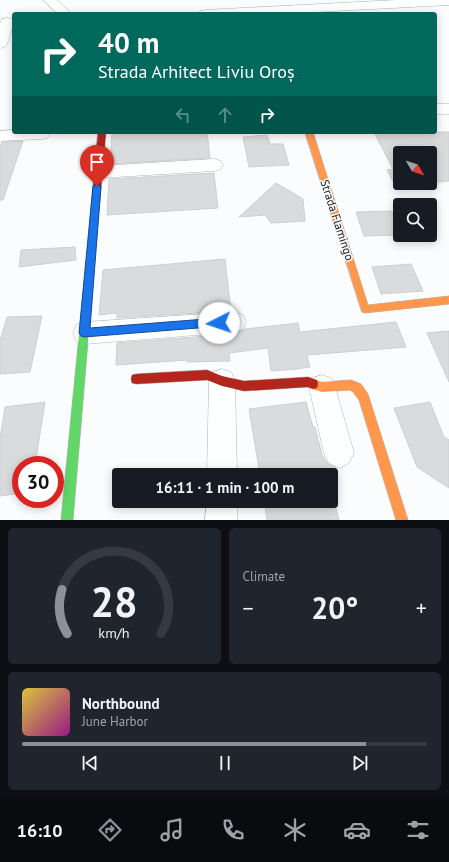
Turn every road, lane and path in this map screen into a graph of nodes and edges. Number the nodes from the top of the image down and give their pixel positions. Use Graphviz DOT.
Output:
graph roads {
  1 [pos="49,0"];
  2 [pos="449,1"];
  3 [pos="64,12"];
  4 [pos="268,12"];
  5 [pos="7,22"];
  6 [pos="0,44"];
  7 [pos="437,109"];
  8 [pos="449,109"];
  9 [pos="41,134"];
  10 [pos="102,134"];
  11 [pos="310,134"];
  12 [pos="0,136"];
  13 [pos="214,165"];
  14 [pos="98,172"];
  15 [pos="449,300"];
  16 [pos="234,322"];
  17 [pos="84,333"];
  18 [pos="136,379"];
  19 [pos="222,381"];
  20 [pos="322,387"];
  21 [pos="338,453"];
  22 [pos="222,468"];
  23 [pos="222,508"];
  24 [pos="67,520"];
  25 [pos="221,520"];
  26 [pos="402,520"];
  1 -- 3 [label="street"];
  2 -- 4 [label="street"];
  5 -- 6 [label="street"];
  7 -- 8 [label="street"];
  9 -- 12 [label="street"];
  10 -- 14 [label="street"];
  11 -- 15 [label="street, Strada Flamingo"];
  13 -- 14 [label="street"];
  14 -- 17 [label="street"];
  16 -- 17 [label="street"];
  17 -- 24 [label="street"];
  18 -- 19 [label="street"];
  19 -- 20 [label="street"];
  19 -- 22 [label="street"];
  20 -- 21 [label="street"];
  20 -- 26 [label="street"];
  23 -- 25 [label="street"];
}
